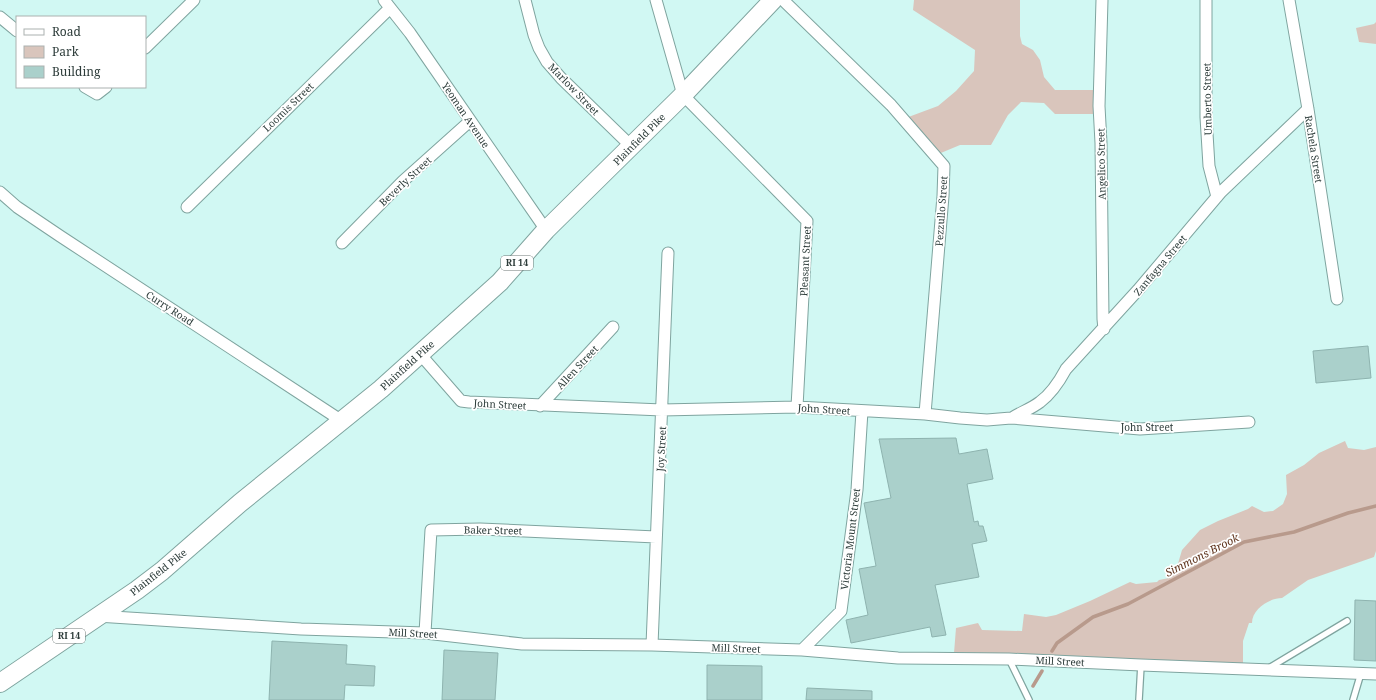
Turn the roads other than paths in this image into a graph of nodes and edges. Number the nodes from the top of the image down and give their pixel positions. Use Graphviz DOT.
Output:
graph roads {
  1 [pos="194,0"];
  2 [pos="525,0"];
  3 [pos="656,0"];
  4 [pos="773,0"];
  5 [pos="783,0"];
  6 [pos="1102,0"];
  7 [pos="1206,0"];
  8 [pos="1289,0"];
  9 [pos="387,4"];
  10 [pos="0,16"];
  11 [pos="16,30"];
  12 [pos="146,47"];
  13 [pos="90,88"];
  14 [pos="101,90"];
  15 [pos="683,95"];
  16 [pos="1308,109"];
  17 [pos="470,121"];
  18 [pos="631,146"];
  19 [pos="0,192"];
  20 [pos="1217,197"];
  21 [pos="187,207"];
  22 [pos="546,230"];
  23 [pos="342,243"];
  24 [pos="668,253"];
  25 [pos="1337,299"];
  26 [pos="613,327"];
  27 [pos="1104,329"];
  28 [pos="420,354"];
  29 [pos="540,406"];
  30 [pos="797,407"];
  31 [pos="662,410"];
  32 [pos="862,411"];
  33 [pos="925,414"];
  34 [pos="1011,418"];
  35 [pos="342,420"];
  36 [pos="1249,422"];
  37 [pos="656,537"];
  38 [pos="97,616"];
  39 [pos="1347,621"];
  40 [pos="425,633"];
  41 [pos="652,645"];
  42 [pos="802,650"];
  43 [pos="1009,659"];
  44 [pos="1141,665"];
  45 [pos="1267,670"];
  46 [pos="1361,673"];
  47 [pos="1376,674"];
  48 [pos="0,683"];
  49 [pos="1030,700"];
  50 [pos="1139,700"];
  51 [pos="1353,700"];
  1 -- 12 [label="street"];
  2 -- 18 [label="street, Marlow Street"];
  3 -- 15 [label="street"];
  4 -- 15 [label="main road, Plainfield Pike / RI 14"];
  5 -- 33 [label="street, Pezzullo Street"];
  6 -- 27 [label="street, Angelico Street"];
  7 -- 20 [label="street, Umberto Street"];
  8 -- 16 [label="street, Rachela Street"];
  9 -- 17 [label="street, Yeoman Avenue"];
  9 -- 21 [label="street, Loomis Street"];
  10 -- 11 [label="street"];
  13 -- 14 [label="street"];
  15 -- 18 [label="main road, Plainfield Pike / RI 14"];
  15 -- 30 [label="street, Pleasant Street"];
  16 -- 20 [label="street, Zanfagna Street"];
  16 -- 25 [label="street, Rachela Street"];
  17 -- 22 [label="street, Yeoman Avenue"];
  17 -- 23 [label="street, Beverly Street"];
  18 -- 22 [label="main road, Plainfield Pike / RI 14"];
  19 -- 35 [label="street, Curry Road"];
  20 -- 27 [label="street, Zanfagna Street"];
  22 -- 28 [label="main road, Plainfield Pike / RI 14"];
  24 -- 31 [label="street, Joy Street"];
  26 -- 29 [label="street, Allen Street"];
  27 -- 34 [label="street, Zanfagna Street"];
  28 -- 29 [label="street, John Street"];
  28 -- 35 [label="main road, Plainfield Pike / RI 14"];
  29 -- 31 [label="street, John Street"];
  30 -- 31 [label="street, John Street"];
  30 -- 32 [label="street, John Street"];
  31 -- 37 [label="street, Joy Street"];
  32 -- 33 [label="street, John Street"];
  32 -- 42 [label="street, Victoria Mount Street"];
  33 -- 34 [label="street, John Street"];
  34 -- 36 [label="street, John Street"];
  35 -- 38 [label="main road, Plainfield Pike / RI 14"];
  37 -- 40 [label="street, Baker Street"];
  37 -- 41 [label="street, Joy Street"];
  38 -- 40 [label="street, Mill Street"];
  38 -- 48 [label="main road, Plainfield Pike / RI 14"];
  39 -- 45 [label="lane"];
  40 -- 41 [label="street, Mill Street"];
  41 -- 42 [label="street, Mill Street"];
  42 -- 43 [label="street, Mill Street"];
  43 -- 44 [label="street, Mill Street"];
  43 -- 49 [label="lane"];
  44 -- 45 [label="street, Mill Street"];
  44 -- 50 [label="lane"];
  45 -- 46 [label="street, Mill Street"];
  46 -- 47 [label="street, Mill Street"];
  46 -- 51 [label="lane"];
}
